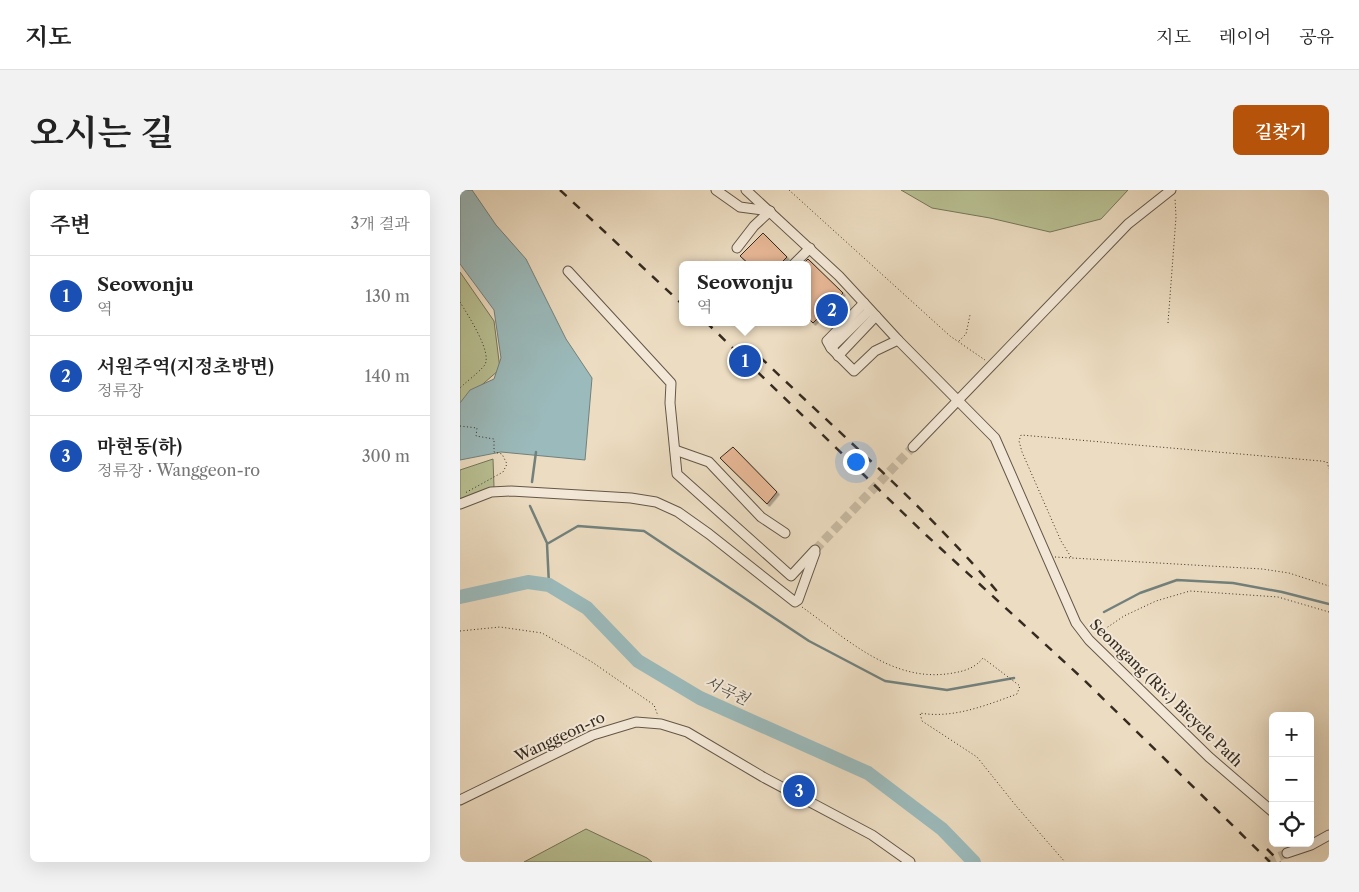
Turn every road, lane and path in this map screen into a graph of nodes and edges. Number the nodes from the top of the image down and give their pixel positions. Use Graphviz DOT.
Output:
graph roads {
  1 [pos="716,190"];
  2 [pos="746,190"];
  3 [pos="789,190"];
  4 [pos="1172,190"];
  5 [pos="770,211"];
  6 [pos="737,248"];
  7 [pos="810,248"];
  8 [pos="797,261"];
  9 [pos="568,271"];
  10 [pos="460,302"];
  11 [pos="870,310"];
  12 [pos="970,315"];
  13 [pos="1168,322"];
  14 [pos="898,340"];
  15 [pos="959,342"];
  16 [pos="838,356"];
  17 [pos="993,365"];
  18 [pos="460,388"];
  19 [pos="958,400"];
  20 [pos="460,426"];
  21 [pos="913,447"];
  22 [pos="675,450"];
  23 [pos="1329,469"];
  24 [pos="460,497"];
  25 [pos="460,504"];
  26 [pos="785,533"];
  27 [pos="1071,557"];
  28 [pos="1048,561"];
  29 [pos="1329,586"];
  30 [pos="795,602"];
  31 [pos="1329,612"];
  32 [pos="460,631"];
  33 [pos="1089,640"];
  34 [pos="661,724"];
  35 [pos="460,800"];
  36 [pos="1269,809"];
  37 [pos="1329,835"];
  38 [pos="1314,842"];
  39 [pos="1303,847"];
  40 [pos="1287,853"];
  41 [pos="910,862"];
  42 [pos="1065,862"];
  1 -- 5 [label="street"];
  2 -- 5 [label="street, Seomgang (Riv.) Bicycle Path"];
  3 -- 15 [label="path"];
  4 -- 13 [label="path"];
  4 -- 17 [label="street"];
  5 -- 6 [label="street"];
  5 -- 7 [label="street, Seomgang (Riv.) Bicycle Path"];
  7 -- 8 [label="street"];
  7 -- 11 [label="street, Seomgang (Riv.) Bicycle Path"];
  9 -- 22 [label="street"];
  10 -- 18 [label="path"];
  11 -- 14 [label="street, Seomgang (Riv.) Bicycle Path"];
  11 -- 16 [label="street"];
  11 -- 16 [label="street"];
  12 -- 15 [label="path"];
  14 -- 16 [label="street"];
  14 -- 19 [label="street, Seomgang (Riv.) Bicycle Path"];
  15 -- 17 [label="path"];
  17 -- 19 [label="street"];
  19 -- 21 [label="street"];
  19 -- 28 [label="street, Seomgang (Riv.) Bicycle Path"];
  20 -- 24 [label="path"];
  22 -- 26 [label="street"];
  22 -- 30 [label="street"];
  23 -- 27 [label="path"];
  25 -- 30 [label="street"];
  27 -- 28 [label="path"];
  27 -- 29 [label="path"];
  28 -- 33 [label="street, Seomgang (Riv.) Bicycle Path"];
  30 -- 42 [label="path"];
  31 -- 33 [label="path"];
  32 -- 34 [label="path"];
  33 -- 36 [label="street, Seomgang (Riv.) Bicycle Path"];
  34 -- 35 [label="street, Wanggeon-ro"];
  34 -- 41 [label="street, Wanggeon-ro"];
  37 -- 38 [label="street"];
  39 -- 40 [label="street"];
}
